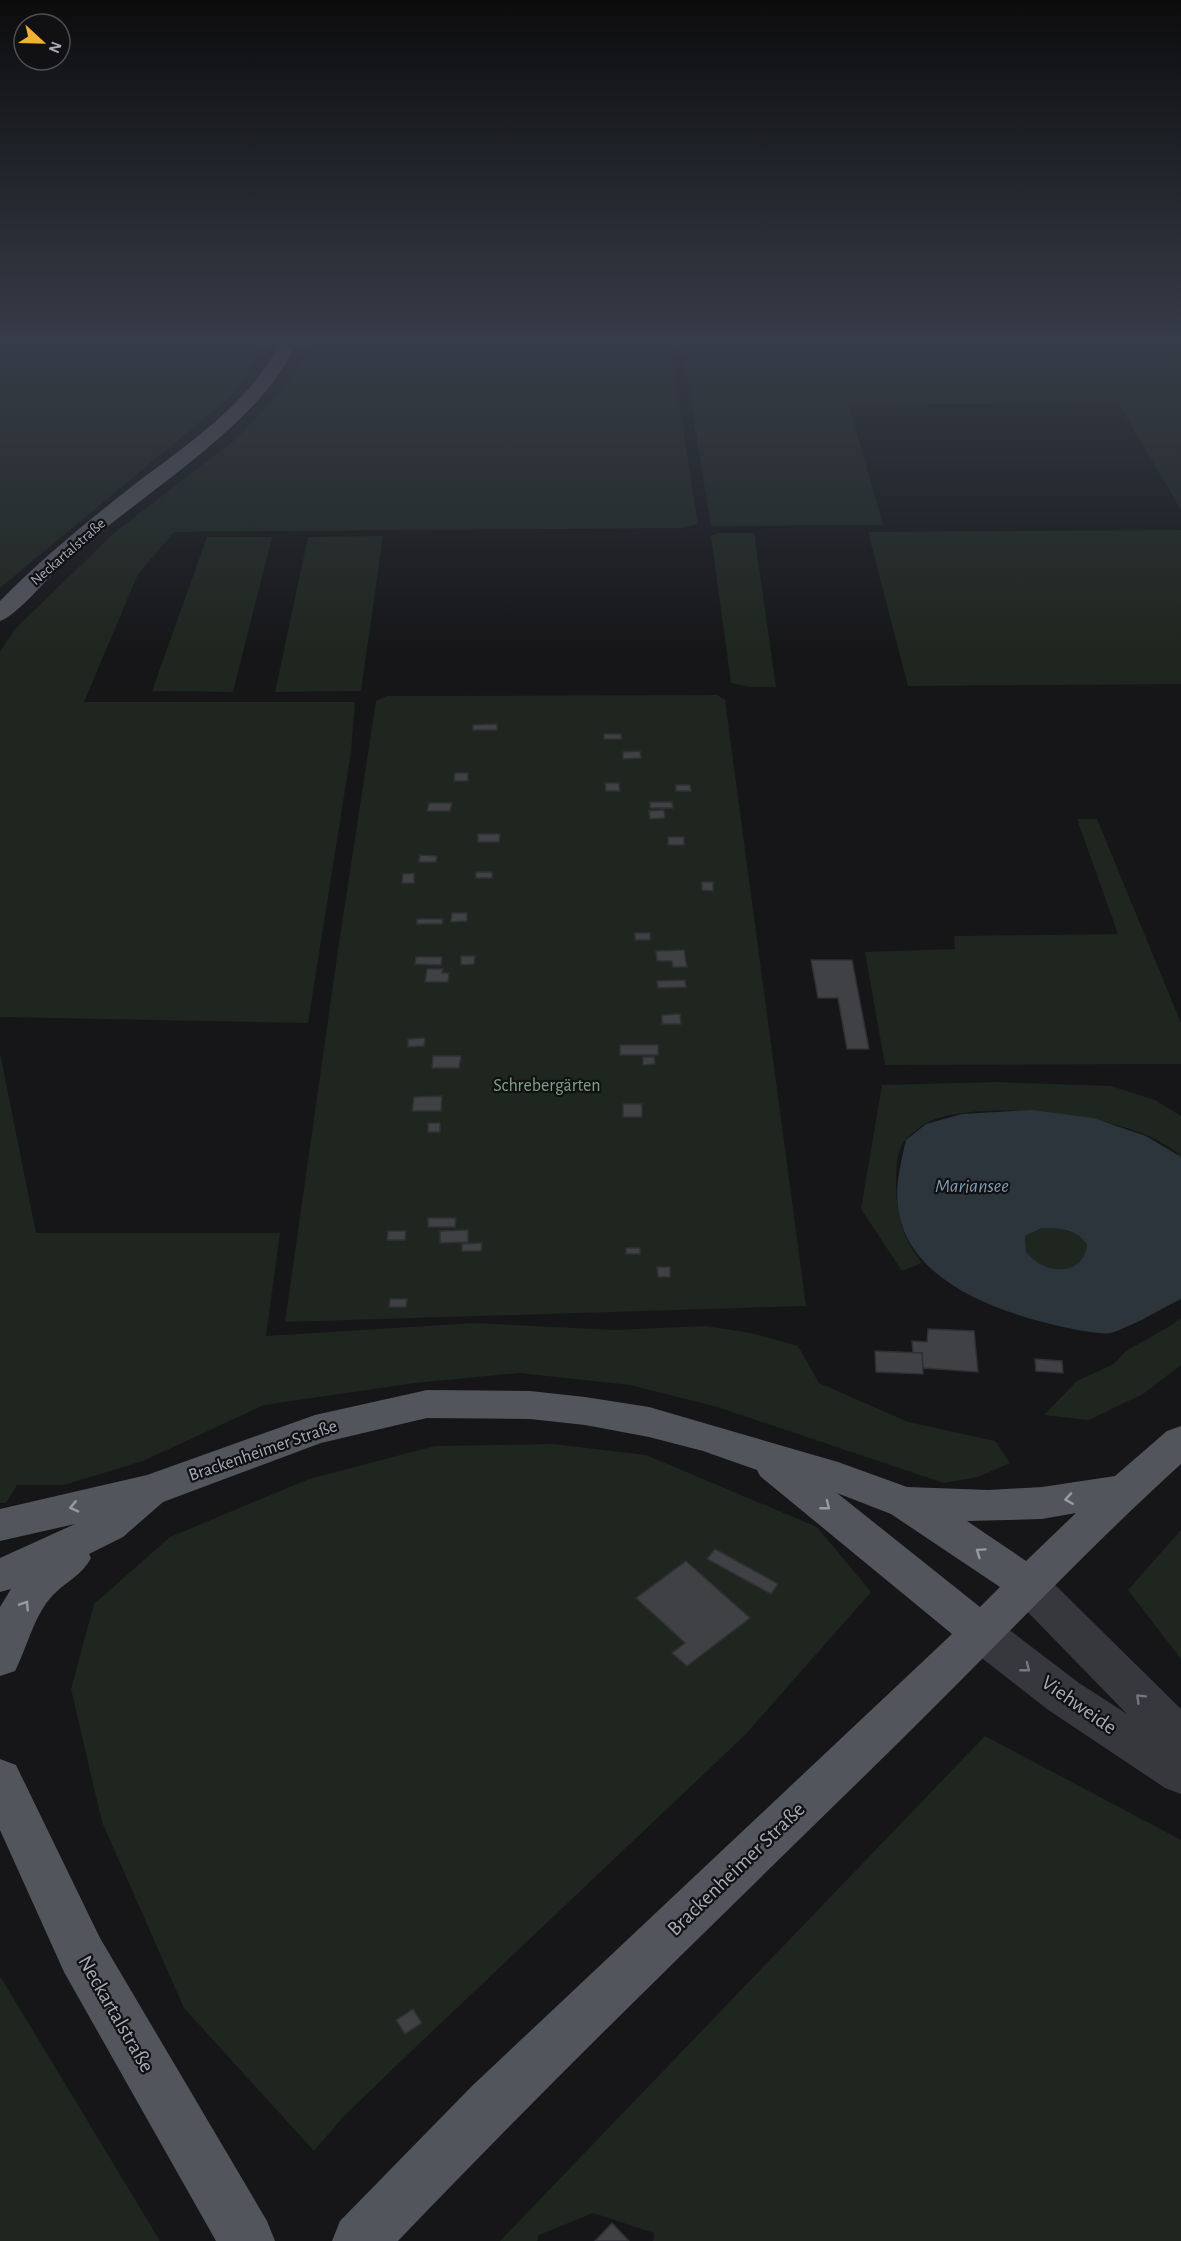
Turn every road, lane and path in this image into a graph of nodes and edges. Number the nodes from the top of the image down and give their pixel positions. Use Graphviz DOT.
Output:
graph roads {
  1 [pos="195,446"];
  2 [pos="0,614"];
  3 [pos="1181,1441"];
  4 [pos="764,1457"];
  5 [pos="152,1490"];
  6 [pos="1126,1490"];
  7 [pos="904,1503"];
  8 [pos="0,1525"];
  9 [pos="108,1526"];
  10 [pos="0,1575"];
  11 [pos="1028,1585"];
  12 [pos="980,1632"];
  13 [pos="0,1658"];
  14 [pos="1181,1739"];
  15 [pos="1181,1774"];
  16 [pos="0,1779"];
  17 [pos="247,2241"];
  18 [pos="360,2241"];
  1 -- 2 [label="main road, Neckartalstraße"];
  3 -- 6 [label="main road, Brackenheimer Straße"];
  4 -- 5 [label="main road, Brackenheimer Straße"];
  4 -- 7 [label="main road, Brackenheimer Straße"];
  4 -- 12 [label="main road, Brackenheimer Straße, one-way"];
  5 -- 8 [label="main road, Brackenheimer Straße, one-way"];
  5 -- 9 [label="main road, Brackenheimer Straße"];
  6 -- 7 [label="main road, one-way"];
  6 -- 11 [label="main road, Brackenheimer Straße"];
  11 -- 7 [label="main road, Brackenheimer Straße, one-way"];
  9 -- 10 [label="main road, Brackenheimer Straße"];
  13 -- 9 [label="main road, one-way"];
  11 -- 12 [label="main road, Brackenheimer Straße"];
  14 -- 11 [label="street, one-way"];
  12 -- 15 [label="street, Viehweide, one-way"];
  12 -- 18 [label="main road, Brackenheimer Straße"];
  16 -- 17 [label="main road, Neckartalstraße"];
}
